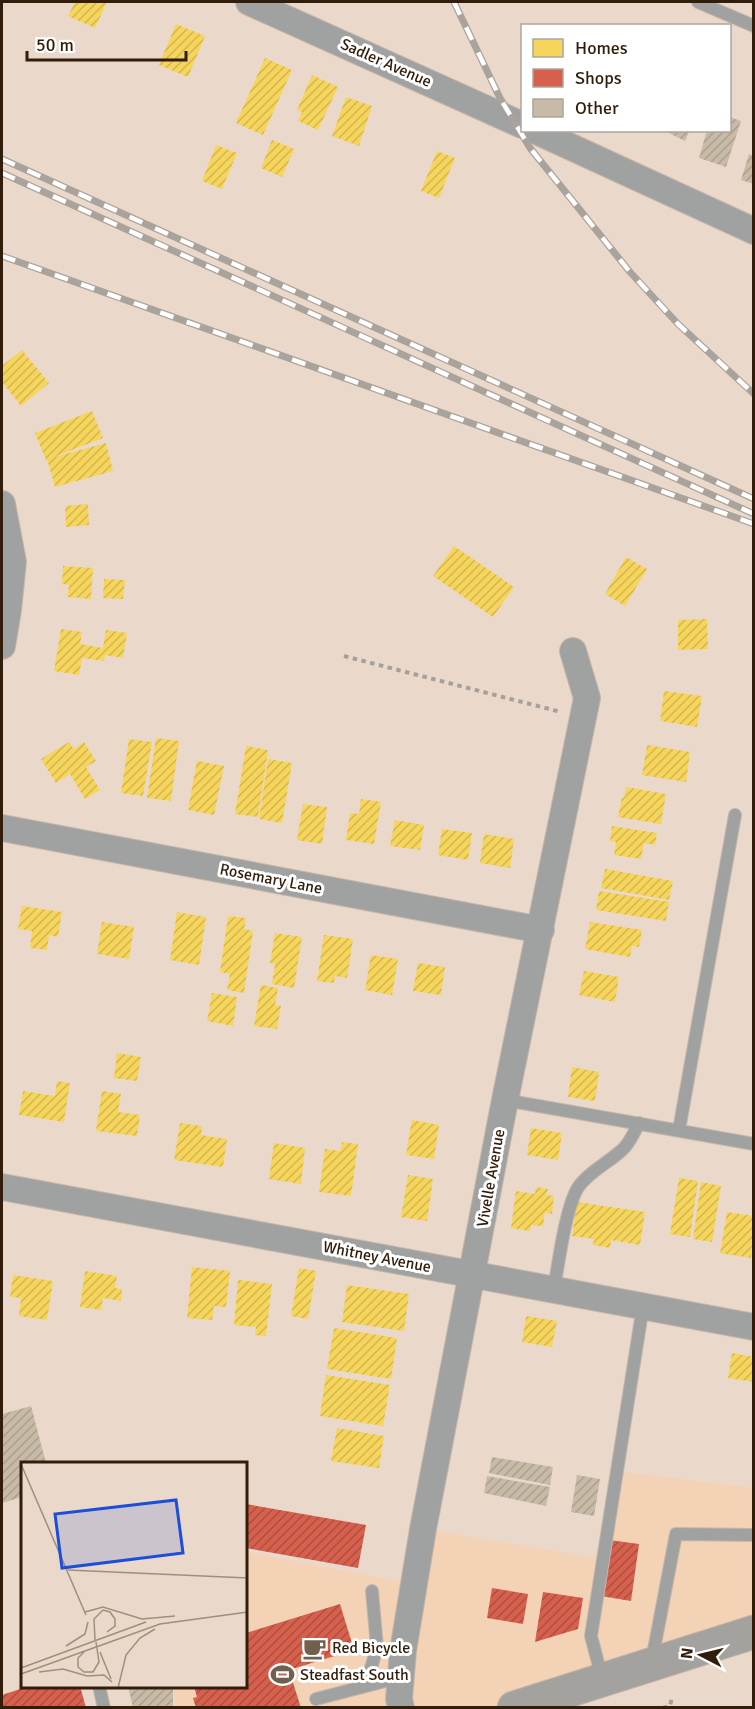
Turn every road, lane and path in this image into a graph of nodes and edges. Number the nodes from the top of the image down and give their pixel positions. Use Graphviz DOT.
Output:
graph roads {
  1 [pos="249,2"];
  2 [pos="698,2"];
  3 [pos="753,26"];
  4 [pos="521,125"];
  5 [pos="538,132"];
  6 [pos="753,231"];
  7 [pos="2,504"];
  8 [pos="2,646"];
  9 [pos="573,651"];
  10 [pos="344,656"];
  11 [pos="583,717"];
  12 [pos="735,815"];
  13 [pos="2,828"];
  14 [pos="541,930"];
  15 [pos="505,1100"];
  16 [pos="639,1123"];
  17 [pos="679,1130"];
  18 [pos="753,1144"];
  19 [pos="2,1187"];
  20 [pos="473,1275"];
  21 [pos="554,1289"];
  22 [pos="642,1306"];
  23 [pos="753,1327"];
  24 [pos="753,1535"];
  25 [pos="372,1591"];
  26 [pos="753,1632"];
  27 [pos="651,1664"];
  28 [pos="401,1677"];
  29 [pos="603,1680"];
  30 [pos="366,1686"];
  31 [pos="99,1688"];
  32 [pos="672,1698"];
  33 [pos="316,1699"];
  34 [pos="531,1705"];
  35 [pos="104,1707"];
  36 [pos="401,1707"];
  37 [pos="663,1707"];
  1 -- 4 [label="street, Sadler Avenue"];
  2 -- 3 [label="lane"];
  5 -- 6 [label="street"];
  7 -- 8 [label="street"];
  9 -- 11 [label="street, Vivelle Avenue"];
  10 -- 11 [label="path"];
  11 -- 14 [label="street, Vivelle Avenue"];
  12 -- 17 [label="lane"];
  13 -- 14 [label="street, Rosemary Lane"];
  14 -- 15 [label="street, Vivelle Avenue"];
  15 -- 16 [label="lane"];
  15 -- 20 [label="street, Vivelle Avenue"];
  16 -- 17 [label="lane"];
  16 -- 21 [label="lane"];
  17 -- 18 [label="lane"];
  19 -- 20 [label="street, Whitney Avenue"];
  20 -- 21 [label="street, Whitney Avenue"];
  20 -- 28 [label="street, Vivelle Avenue"];
  21 -- 22 [label="street, Whitney Avenue"];
  22 -- 23 [label="street, Whitney Avenue"];
  22 -- 29 [label="lane"];
  24 -- 27 [label="lane"];
  25 -- 30 [label="lane"];
  26 -- 27 [label="main road"];
  27 -- 29 [label="main road"];
  28 -- 30 [label="lane"];
  28 -- 36 [label="street, Vivelle Avenue"];
  29 -- 34 [label="main road"];
  30 -- 33 [label="lane"];
  31 -- 35 [label="lane"];
  32 -- 37 [label="path"];
}
